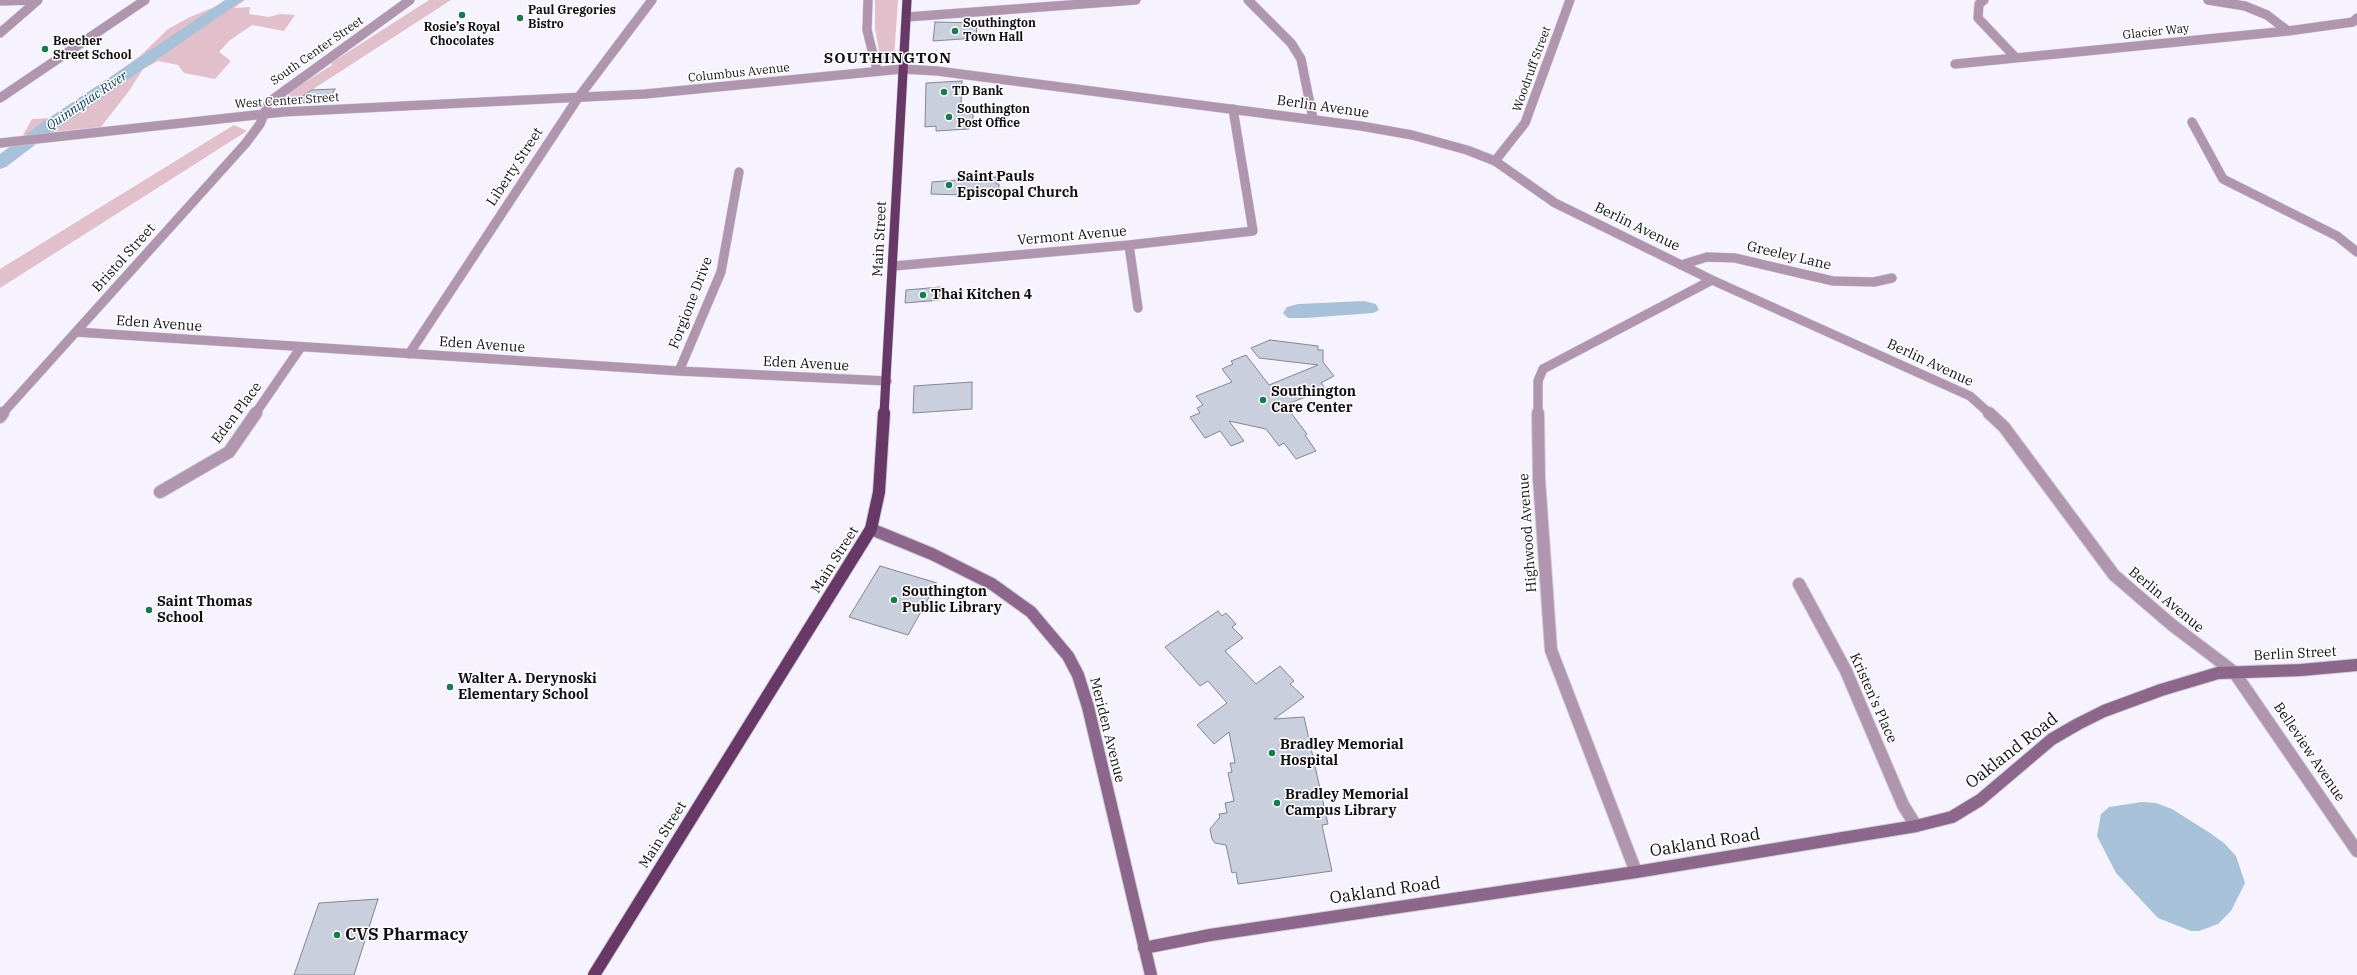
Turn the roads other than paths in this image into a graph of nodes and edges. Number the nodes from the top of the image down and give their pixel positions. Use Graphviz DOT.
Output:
graph roads {
  1 [pos="0,0"];
  2 [pos="37,0"];
  3 [pos="145,0"];
  4 [pos="410,0"];
  5 [pos="652,0"];
  6 [pos="868,0"];
  7 [pos="907,0"];
  8 [pos="1136,0"];
  9 [pos="1248,0"];
  10 [pos="1570,0"];
  11 [pos="1984,0"];
  12 [pos="2208,0"];
  13 [pos="906,17"];
  14 [pos="2357,18"];
  15 [pos="2288,31"];
  16 [pos="0,32"];
  17 [pos="2016,58"];
  18 [pos="1955,64"];
  19 [pos="902,69"];
  20 [pos="877,70"];
  21 [pos="0,98"];
  22 [pos="578,98"];
  23 [pos="1233,109"];
  24 [pos="264,114"];
  25 [pos="1313,119"];
  26 [pos="2192,122"];
  27 [pos="0,143"];
  28 [pos="1495,162"];
  29 [pos="739,172"];
  30 [pos="1129,245"];
  31 [pos="2357,252"];
  32 [pos="1682,265"];
  33 [pos="894,266"];
  34 [pos="1892,278"];
  35 [pos="1712,280"];
  36 [pos="1138,308"];
  37 [pos="76,332"];
  38 [pos="301,347"];
  39 [pos="409,354"];
  40 [pos="679,371"];
  41 [pos="887,381"];
  42 [pos="0,417"];
  43 [pos="160,492"];
  44 [pos="871,529"];
  45 [pos="1800,584"];
  46 [pos="2357,665"];
  47 [pos="2234,672"];
  48 [pos="1916,826"];
  49 [pos="2357,851"];
  50 [pos="1636,872"];
  51 [pos="1144,948"];
  52 [pos="594,975"];
  53 [pos="1151,975"];
  1 -- 2 [label="street"];
  2 -- 16 [label="street"];
  3 -- 21 [label="street"];
  4 -- 24 [label="street, South Center Street"];
  5 -- 22 [label="street, Liberty Street"];
  6 -- 20 [label="street"];
  7 -- 13 [label="highway, Main Street"];
  8 -- 13 [label="street"];
  9 -- 25 [label="street"];
  10 -- 28 [label="street, Woodruff Street"];
  11 -- 17 [label="street"];
  12 -- 15 [label="street"];
  13 -- 19 [label="highway, Main Street"];
  14 -- 15 [label="street, Glacier Way"];
  15 -- 17 [label="street, Glacier Way"];
  17 -- 18 [label="street, Glacier Way"];
  19 -- 20 [label="street, Columbus Avenue"];
  19 -- 23 [label="street, Berlin Avenue"];
  19 -- 33 [label="highway, Main Street"];
  20 -- 22 [label="street, Columbus Avenue"];
  22 -- 24 [label="street, West Center Street"];
  22 -- 39 [label="street, Liberty Street"];
  23 -- 25 [label="street, Berlin Avenue"];
  23 -- 30 [label="street, Vermont Avenue"];
  24 -- 27 [label="street, West Center Street"];
  24 -- 37 [label="street, Bristol Street"];
  25 -- 28 [label="street, Berlin Avenue"];
  26 -- 31 [label="street"];
  28 -- 32 [label="street, Berlin Avenue"];
  29 -- 40 [label="street, Forgione Drive"];
  30 -- 33 [label="street, Vermont Avenue"];
  30 -- 36 [label="street"];
  32 -- 34 [label="street, Greeley Lane"];
  32 -- 35 [label="street, Berlin Avenue"];
  33 -- 41 [label="highway, Main Street"];
  35 -- 47 [label="street, Berlin Avenue"];
  35 -- 50 [label="street, Highwood Avenue"];
  37 -- 38 [label="street, Eden Avenue"];
  37 -- 42 [label="street, Bristol Street"];
  38 -- 39 [label="street, Eden Avenue"];
  38 -- 43 [label="street, Eden Place"];
  39 -- 40 [label="street, Eden Avenue"];
  40 -- 41 [label="street, Eden Avenue"];
  41 -- 44 [label="highway, Main Street"];
  44 -- 51 [label="main road, Meriden Avenue"];
  44 -- 52 [label="highway, Main Street"];
  45 -- 48 [label="street, Kristen's Place"];
  46 -- 47 [label="main road, Berlin Street"];
  47 -- 48 [label="main road, Oakland Road"];
  47 -- 49 [label="street, Belleview Avenue"];
  48 -- 50 [label="main road, Oakland Road"];
  50 -- 51 [label="main road, Oakland Road"];
  51 -- 53 [label="main road, Meriden Avenue"];
}
